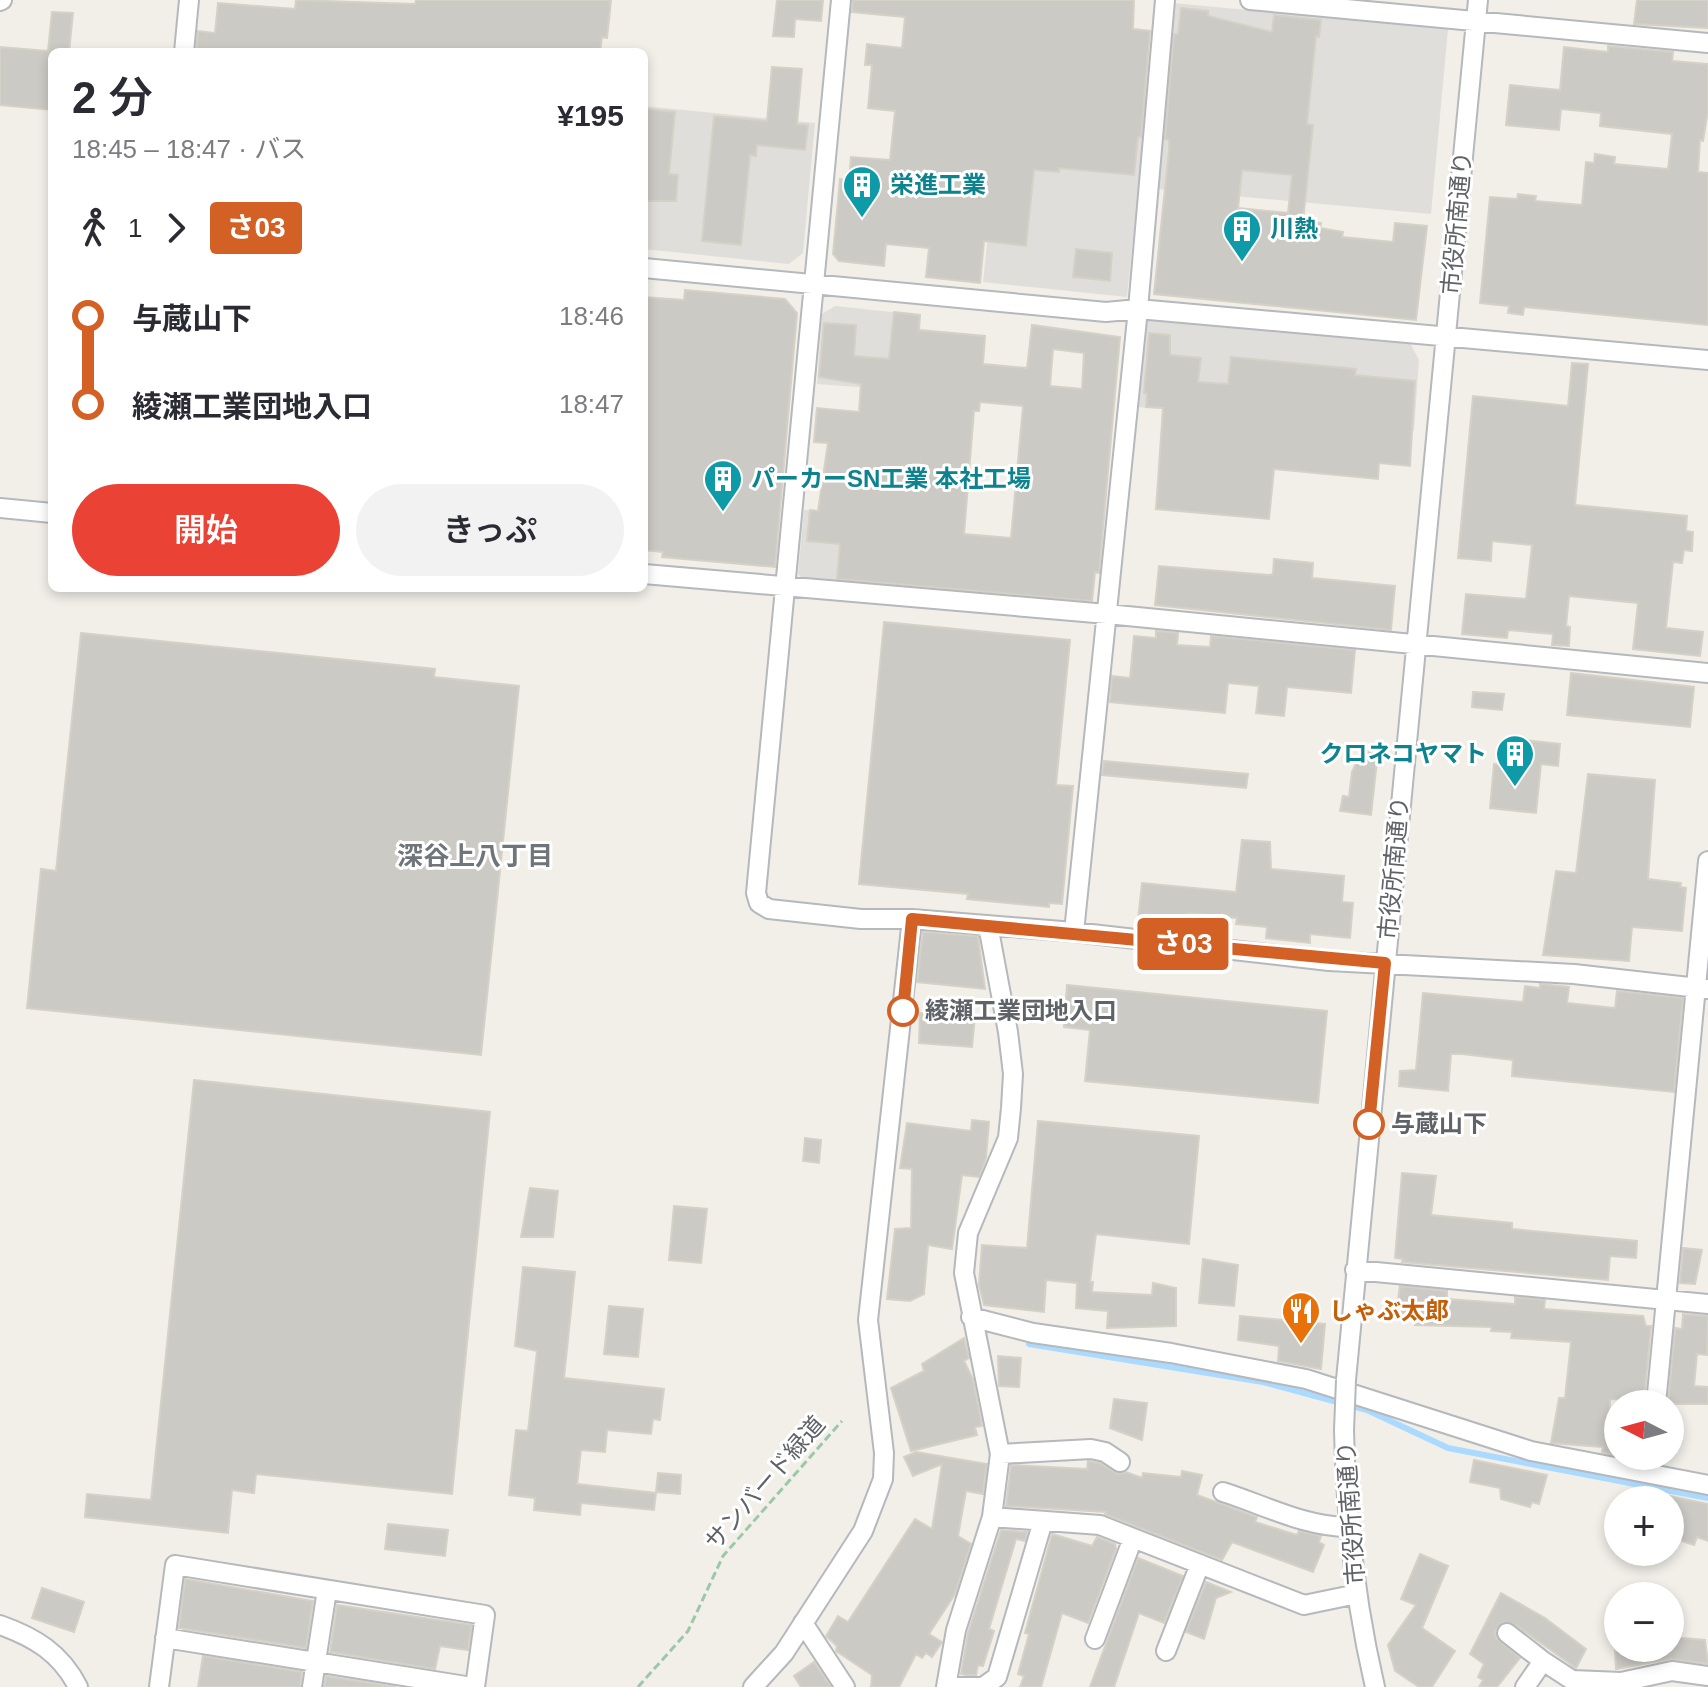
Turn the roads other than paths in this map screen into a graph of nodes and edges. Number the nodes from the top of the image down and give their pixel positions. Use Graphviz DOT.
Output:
graph roads {
  1 [pos="189,0"];
  2 [pos="841,0"];
  3 [pos="1165,0"];
  4 [pos="1250,0"];
  5 [pos="1478,0"];
  6 [pos="1475,22"];
  7 [pos="1708,43"];
  8 [pos="184,48"];
  9 [pos="648,268"];
  10 [pos="814,285"];
  11 [pos="1138,309"];
  12 [pos="1447,336"];
  13 [pos="1708,360"];
  14 [pos="0,508"];
  15 [pos="48,513"];
  16 [pos="648,574"];
  17 [pos="785,585"];
  18 [pos="1107,614"];
  19 [pos="1415,647"];
  20 [pos="1708,673"];
  21 [pos="1708,861"];
  22 [pos="912,919"];
  23 [pos="988,925"];
  24 [pos="1074,932"];
  25 [pos="1385,963"];
  26 [pos="1702,988"];
  27 [pos="1355,1270"];
  28 [pos="1666,1300"];
  29 [pos="1708,1304"];
  30 [pos="971,1317"];
  31 [pos="1657,1390"];
  32 [pos="1000,1454"];
  33 [pos="1604,1460"];
  34 [pos="1120,1462"];
  35 [pos="1664,1470"];
  36 [pos="1708,1485"];
  37 [pos="1223,1492"];
  38 [pos="992,1517"];
  39 [pos="1043,1521"];
  40 [pos="1348,1527"];
  41 [pos="1133,1538"];
  42 [pos="1200,1564"];
  43 [pos="327,1590"];
  44 [pos="1357,1594"];
  45 [pos="803,1623"];
  46 [pos="0,1625"];
  47 [pos="1507,1633"];
  48 [pos="165,1638"];
  49 [pos="1095,1639"];
  50 [pos="1166,1651"];
  51 [pos="1543,1661"];
  52 [pos="316,1662"];
  53 [pos="1708,1676"];
  54 [pos="1621,1685"];
  55 [pos="78,1687"];
  56 [pos="159,1687"];
  57 [pos="312,1687"];
  58 [pos="474,1687"];
  59 [pos="753,1687"];
  60 [pos="845,1687"];
  61 [pos="946,1687"];
  62 [pos="1375,1687"];
  63 [pos="1525,1687"];
  1 -- 8 [label="street"];
  2 -- 10 [label="street"];
  3 -- 11 [label="street"];
  4 -- 6 [label="street"];
  5 -- 6 [label="street, 市役所南通り"];
  6 -- 7 [label="street"];
  6 -- 12 [label="street, 市役所南通り"];
  9 -- 10 [label="street"];
  10 -- 11 [label="street"];
  10 -- 17 [label="street"];
  11 -- 12 [label="street"];
  11 -- 18 [label="street"];
  12 -- 13 [label="street"];
  12 -- 19 [label="street, 市役所南通り"];
  14 -- 15 [label="street"];
  16 -- 17 [label="street"];
  17 -- 18 [label="street"];
  17 -- 22 [label="street"];
  18 -- 19 [label="street"];
  18 -- 24 [label="street"];
  19 -- 20 [label="street"];
  19 -- 25 [label="street, 市役所南通り"];
  21 -- 26 [label="street"];
  22 -- 23 [label="street"];
  22 -- 45 [label="street"];
  23 -- 24 [label="street"];
  23 -- 30 [label="street"];
  24 -- 25 [label="street"];
  25 -- 26 [label="street"];
  25 -- 27 [label="street, 市役所南通り"];
  26 -- 28 [label="street"];
  27 -- 28 [label="street"];
  27 -- 40 [label="street, 市役所南通り, bridge"];
  28 -- 29 [label="street"];
  28 -- 31 [label="street"];
  30 -- 32 [label="street"];
  30 -- 33 [label="street"];
  32 -- 34 [label="street"];
  32 -- 38 [label="street"];
  35 -- 36 [label="street"];
  37 -- 40 [label="street"];
  38 -- 39 [label="street"];
  38 -- 61 [label="street"];
  39 -- 41 [label="street"];
  39 -- 61 [label="street"];
  40 -- 44 [label="street, 市役所南通り"];
  41 -- 42 [label="street"];
  41 -- 49 [label="street"];
  42 -- 44 [label="street"];
  42 -- 50 [label="street"];
  43 -- 48 [label="street"];
  43 -- 52 [label="street"];
  43 -- 58 [label="street"];
  44 -- 62 [label="street, 市役所南通り"];
  45 -- 59 [label="street"];
  45 -- 60 [label="street"];
  46 -- 55 [label="street"];
  47 -- 51 [label="street"];
  48 -- 52 [label="street"];
  48 -- 56 [label="street"];
  51 -- 54 [label="street"];
  51 -- 63 [label="street"];
  52 -- 57 [label="street"];
  52 -- 58 [label="street"];
  53 -- 54 [label="street"];
}
